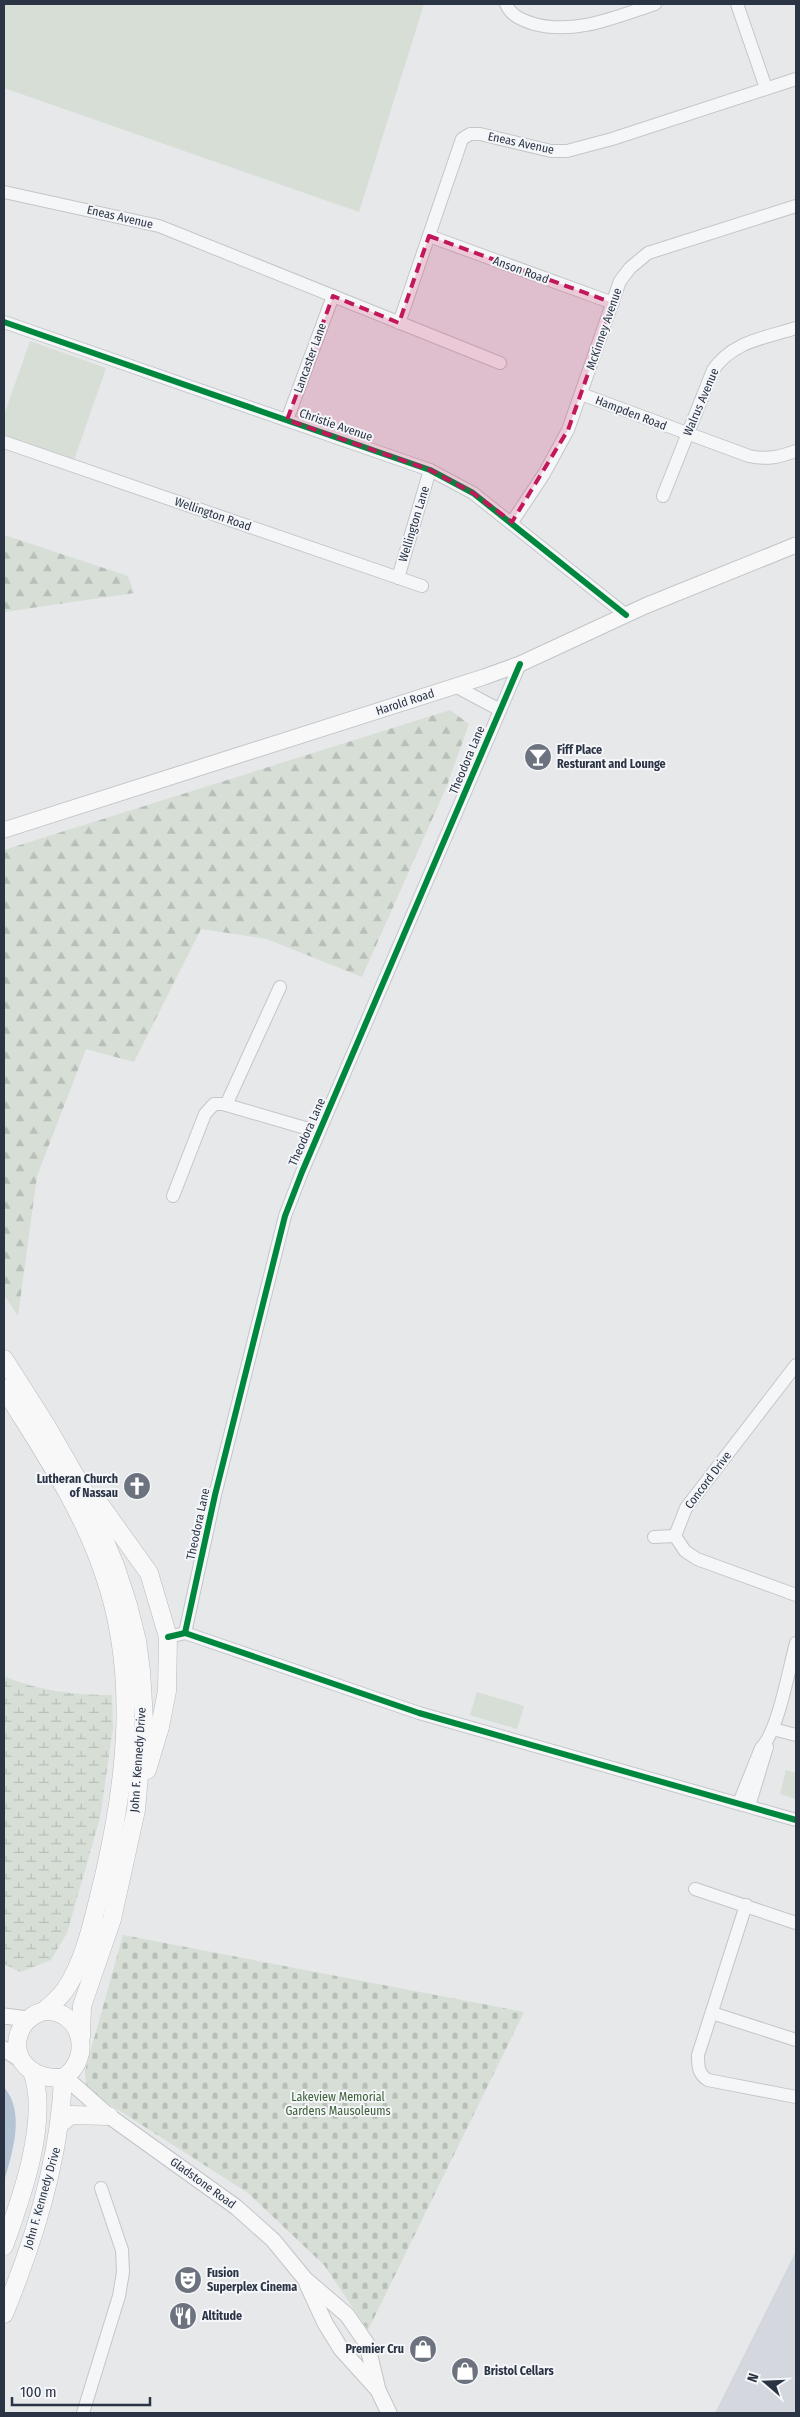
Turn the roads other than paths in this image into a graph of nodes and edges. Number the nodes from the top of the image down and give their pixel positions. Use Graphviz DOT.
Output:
graph roads {
  1 [pos="506,4"];
  2 [pos="655,4"];
  3 [pos="737,4"];
  4 [pos="796,79"];
  5 [pos="766,88"];
  6 [pos="4,192"];
  7 [pos="796,206"];
  8 [pos="429,236"];
  9 [pos="333,296"];
  10 [pos="613,303"];
  11 [pos="4,322"];
  12 [pos="399,323"];
  13 [pos="796,328"];
  14 [pos="500,363"];
  15 [pos="581,394"];
  16 [pos="286,420"];
  17 [pos="687,434"];
  18 [pos="4,442"];
  19 [pos="796,451"];
  20 [pos="430,470"];
  21 [pos="664,496"];
  22 [pos="512,522"];
  23 [pos="796,545"];
  24 [pos="398,578"];
  25 [pos="422,586"];
  26 [pos="626,615"];
  27 [pos="520,664"];
  28 [pos="455,686"];
  29 [pos="500,710"];
  30 [pos="4,830"];
  31 [pos="280,987"];
  32 [pos="226,1105"];
  33 [pos="319,1132"];
  34 [pos="173,1196"];
  35 [pos="4,1359"];
  36 [pos="796,1365"];
  37 [pos="4,1388"];
  38 [pos="77,1478"];
  39 [pos="675,1536"];
  40 [pos="654,1537"];
  41 [pos="796,1595"];
  42 [pos="176,1635"];
  43 [pos="796,1643"];
  44 [pos="773,1729"];
  45 [pos="796,1735"];
  46 [pos="744,1804"];
  47 [pos="136,1810"];
  48 [pos="796,1820"];
  49 [pos="695,1889"];
  50 [pos="746,1905"];
  51 [pos="796,1923"];
  52 [pos="712,2013"];
  53 [pos="36,2015"];
  54 [pos="4,2016"];
  55 [pos="81,2037"];
  56 [pos="796,2040"];
  57 [pos="4,2049"];
  58 [pos="79,2059"];
  59 [pos="26,2066"];
  60 [pos="64,2077"];
  61 [pos="796,2097"];
  62 [pos="92,2100"];
  63 [pos="109,2116"];
  64 [pos="61,2123"];
  65 [pos="101,2188"];
  66 [pos="4,2246"];
  67 [pos="305,2279"];
  68 [pos="4,2314"];
  69 [pos="347,2315"];
  70 [pos="325,2323"];
  71 [pos="367,2344"];
  72 [pos="350,2359"];
  73 [pos="378,2390"];
  74 [pos="83,2413"];
  75 [pos="389,2413"];
  1 -- 2 [label="street"];
  3 -- 5 [label="street"];
  4 -- 5 [label="street, Eneas Avenue"];
  5 -- 8 [label="street, Eneas Avenue"];
  6 -- 9 [label="street, Eneas Avenue"];
  7 -- 10 [label="street, McKinney Avenue"];
  8 -- 10 [label="street, Anson Road"];
  8 -- 12 [label="street, Eneas Avenue"];
  9 -- 12 [label="street, Eneas Avenue"];
  9 -- 16 [label="street, Lancaster Lane"];
  10 -- 15 [label="street, McKinney Avenue"];
  11 -- 16 [label="street, Christie Avenue"];
  12 -- 14 [label="street, Eneas Avenue"];
  13 -- 17 [label="street, Walrus Avenue"];
  15 -- 17 [label="street, Hampden Road"];
  15 -- 22 [label="street, McKinney Avenue"];
  16 -- 20 [label="street, Christie Avenue"];
  17 -- 19 [label="street, Hampden Road"];
  17 -- 21 [label="street, Walrus Avenue"];
  18 -- 24 [label="street, Wellington Road"];
  20 -- 22 [label="street, Christie Avenue"];
  20 -- 24 [label="street, Wellington Lane"];
  22 -- 26 [label="street, Christie Avenue"];
  23 -- 26 [label="main road, Harold Road"];
  24 -- 25 [label="street, Wellington Road"];
  26 -- 27 [label="main road, Harold Road"];
  27 -- 28 [label="main road, Harold Road"];
  27 -- 29 [label="street, Theodora Lane"];
  28 -- 29 [label="street"];
  28 -- 30 [label="main road, Harold Road"];
  29 -- 33 [label="street, Theodora Lane"];
  31 -- 32 [label="street"];
  32 -- 33 [label="street"];
  32 -- 34 [label="street"];
  33 -- 42 [label="street, Theodora Lane"];
  35 -- 38 [label="highway, John F. Kennedy Drive"];
  36 -- 39 [label="street, Concord Drive"];
  37 -- 53 [label="highway, John F. Kennedy Drive"];
  38 -- 42 [label="highway"];
  38 -- 47 [label="highway, John F. Kennedy Drive"];
  39 -- 40 [label="street"];
  39 -- 41 [label="street"];
  42 -- 46 [label="street"];
  42 -- 47 [label="highway"];
  43 -- 44 [label="street"];
  44 -- 45 [label="street"];
  44 -- 46 [label="street"];
  46 -- 48 [label="street"];
  47 -- 55 [label="highway, John F. Kennedy Drive"];
  49 -- 50 [label="street"];
  50 -- 51 [label="street"];
  50 -- 52 [label="street"];
  52 -- 56 [label="street"];
  52 -- 61 [label="street"];
  53 -- 54 [label="main road"];
  53 -- 55 [label="highway"];
  53 -- 59 [label="highway, John F. Kennedy Drive"];
  55 -- 58 [label="highway, John F. Kennedy Drive"];
  57 -- 59 [label="main road"];
  58 -- 60 [label="highway"];
  58 -- 62 [label="main road, Gladstone Road"];
  59 -- 60 [label="highway"];
  59 -- 66 [label="highway, John F. Kennedy Drive"];
  60 -- 62 [label="main road, Gladstone Road"];
  60 -- 64 [label="highway, John F. Kennedy Drive"];
  62 -- 63 [label="main road, Gladstone Road"];
  63 -- 64 [label="highway"];
  63 -- 67 [label="main road, Gladstone Road"];
  64 -- 68 [label="highway, John F. Kennedy Drive"];
  65 -- 74 [label="street"];
  67 -- 69 [label="main road, Gladstone Road"];
  67 -- 70 [label="main road, Gladstone Road"];
  69 -- 70 [label="main road"];
  69 -- 71 [label="main road, Gladstone Road"];
  70 -- 72 [label="main road, Gladstone Road"];
  71 -- 72 [label="main road"];
  71 -- 73 [label="main road, Gladstone Road"];
  72 -- 73 [label="main road, Gladstone Road"];
  73 -- 75 [label="main road, Gladstone Road"];
}
